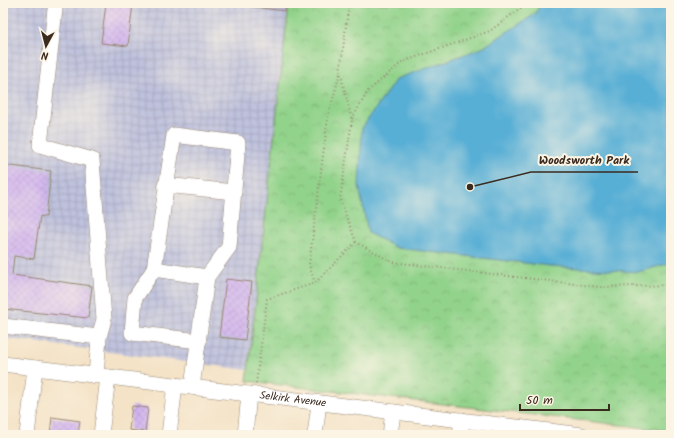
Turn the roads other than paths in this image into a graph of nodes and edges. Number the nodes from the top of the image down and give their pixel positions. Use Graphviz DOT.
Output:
graph roads {
  1 [pos="55,9"];
  2 [pos="165,185"];
  3 [pos="234,192"];
  4 [pos="154,269"];
  5 [pos="207,277"];
  6 [pos="3,326"];
  7 [pos="99,337"];
  8 [pos="199,341"];
  9 [pos="3,364"];
  10 [pos="35,368"];
  11 [pos="102,376"];
  12 [pos="175,385"];
  13 [pos="192,387"];
  14 [pos="252,394"];
  15 [pos="319,403"];
  16 [pos="393,412"];
  17 [pos="461,428"];
  18 [pos="535,432"];
  19 [pos="27,435"];
  20 [pos="101,435"];
  21 [pos="169,435"];
  22 [pos="244,435"];
  23 [pos="315,435"];
  24 [pos="390,435"];
  25 [pos="582,435"];
  1 -- 7 [label="street"];
  2 -- 3 [label="street"];
  2 -- 3 [label="street"];
  2 -- 4 [label="street"];
  3 -- 5 [label="street"];
  4 -- 5 [label="street"];
  4 -- 8 [label="street"];
  5 -- 8 [label="street"];
  6 -- 7 [label="street"];
  7 -- 11 [label="street"];
  8 -- 13 [label="street"];
  9 -- 10 [label="street, Selkirk Avenue"];
  10 -- 11 [label="street, Selkirk Avenue"];
  10 -- 19 [label="street"];
  11 -- 12 [label="street, Selkirk Avenue"];
  11 -- 20 [label="street"];
  12 -- 13 [label="street, Selkirk Avenue"];
  12 -- 21 [label="street"];
  13 -- 14 [label="street, Selkirk Avenue"];
  14 -- 15 [label="street, Selkirk Avenue"];
  14 -- 22 [label="street"];
  15 -- 16 [label="street, Selkirk Avenue"];
  15 -- 23 [label="street"];
  16 -- 17 [label="street, Selkirk Avenue"];
  16 -- 24 [label="street"];
  17 -- 18 [label="street, Selkirk Avenue"];
  18 -- 25 [label="street, Selkirk Avenue"];
}
